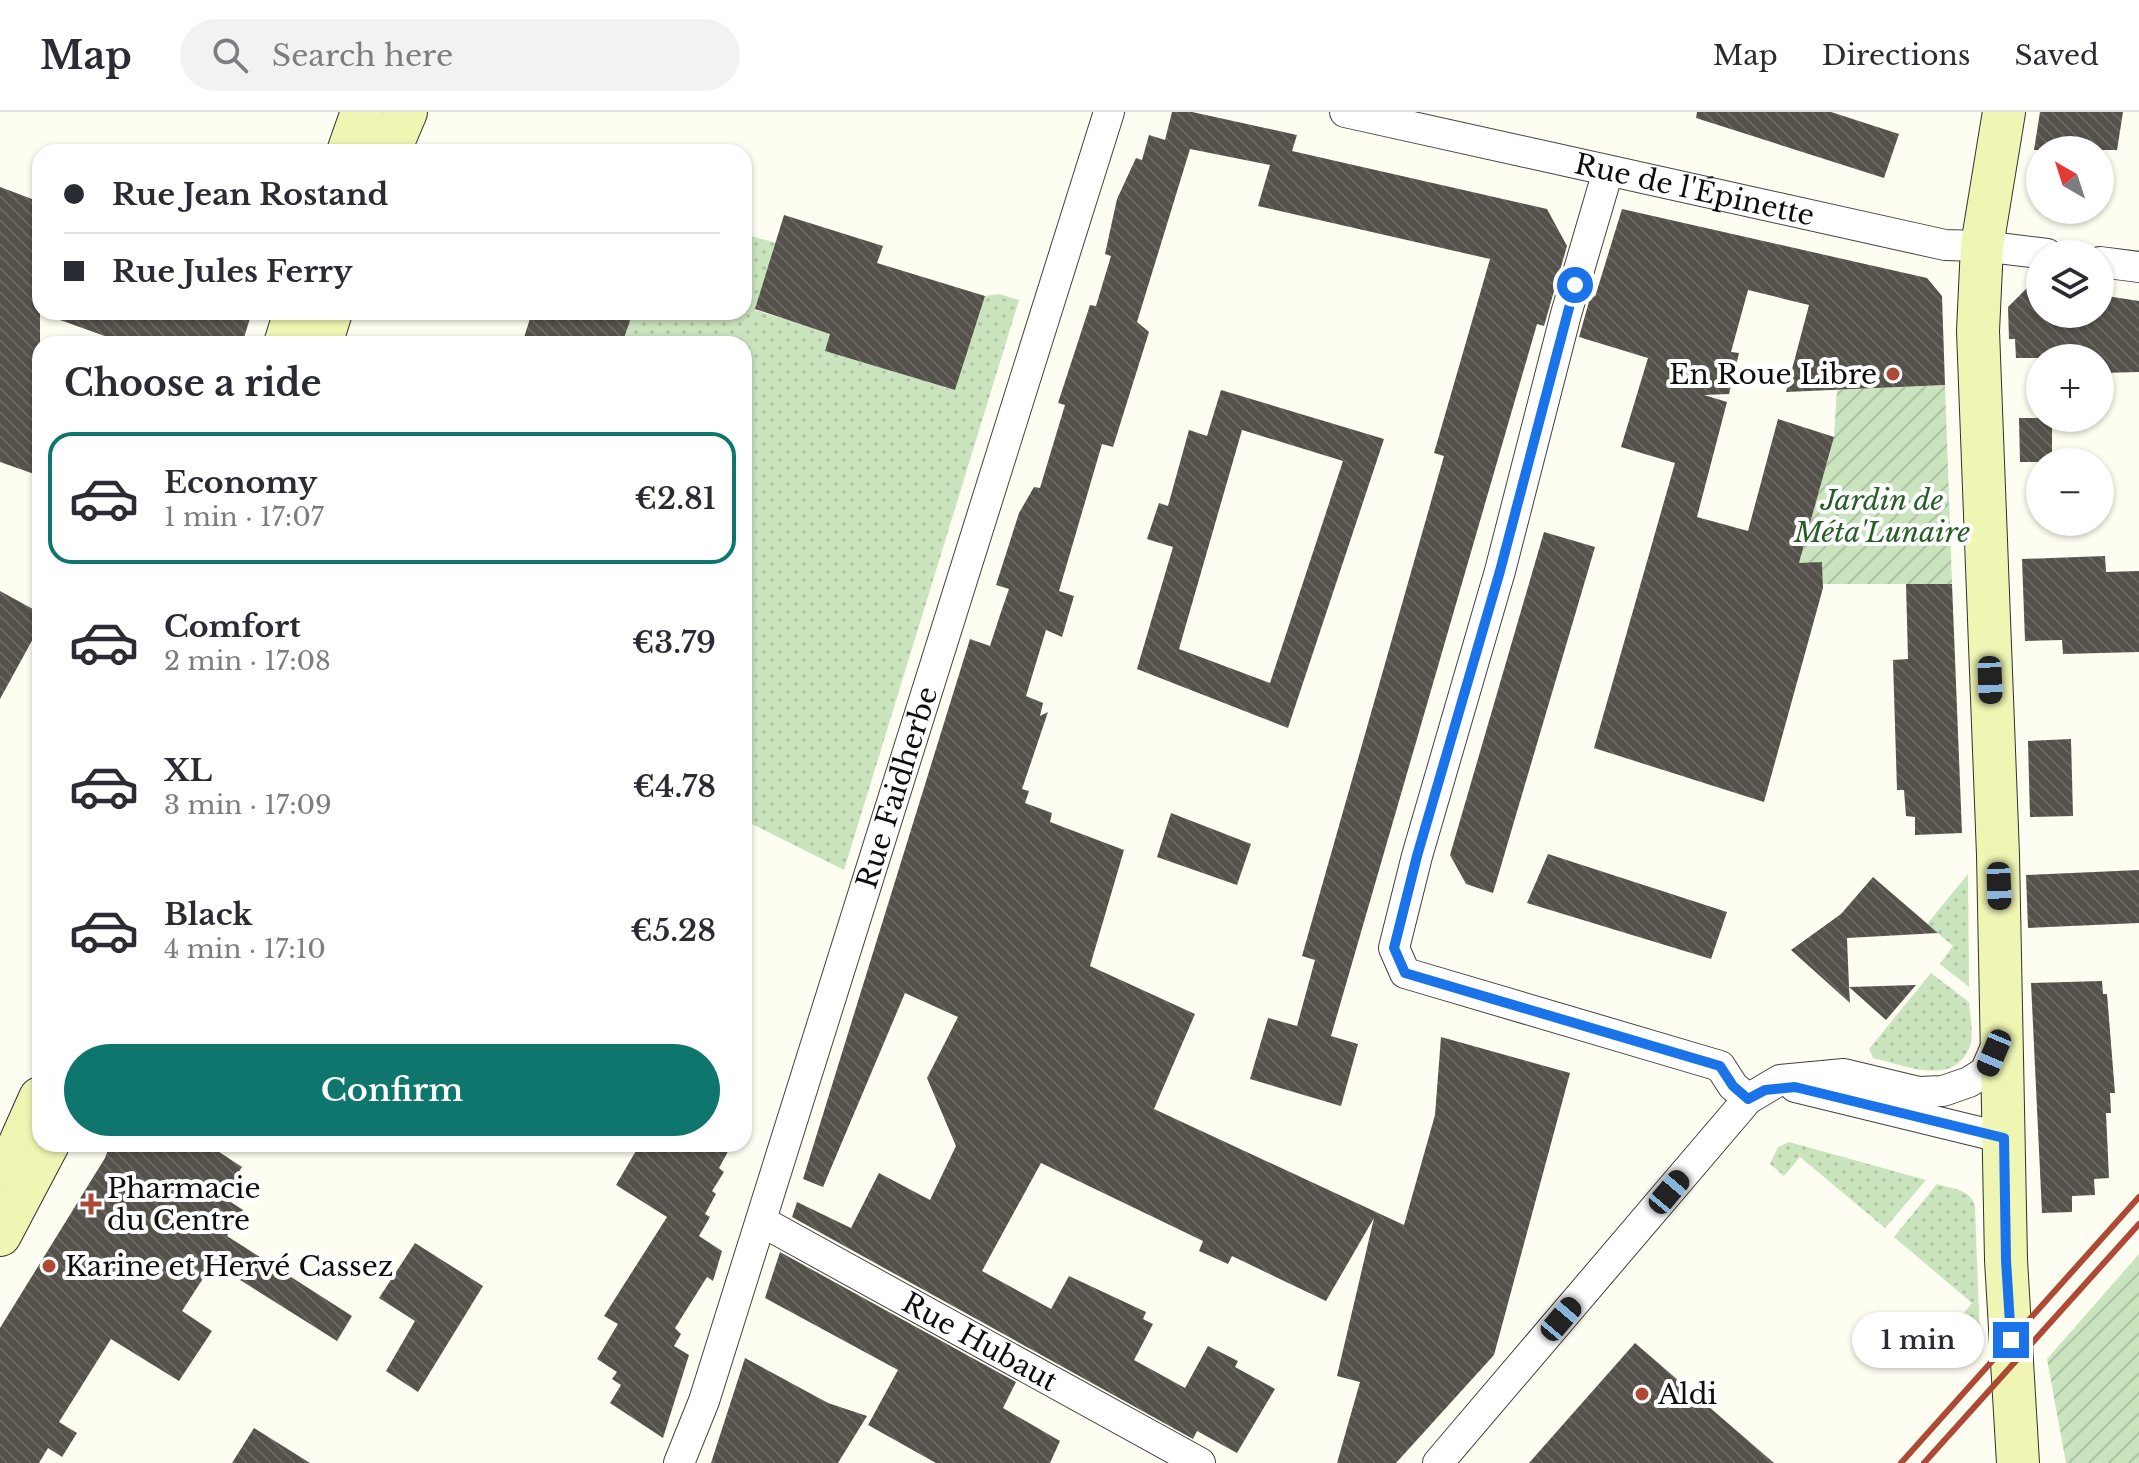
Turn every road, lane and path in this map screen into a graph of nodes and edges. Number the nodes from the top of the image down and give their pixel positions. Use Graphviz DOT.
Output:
graph roads {
  1 [pos="362,112"];
  2 [pos="406,112"];
  3 [pos="1109,112"];
  4 [pos="1345,112"];
  5 [pos="2004,112"];
  6 [pos="351,144"];
  7 [pos="392,144"];
  8 [pos="1608,171"];
  9 [pos="1982,246"];
  10 [pos="2026,251"];
  11 [pos="2114,264"];
  12 [pos="2139,267"];
  13 [pos="2002,1033"];
  14 [pos="1756,1095"];
  15 [pos="32,1115"];
  16 [pos="2004,1138"];
  17 [pos="44,1152"];
  18 [pos="0,1185"];
  19 [pos="761,1221"];
  20 [pos="0,1235"];
  21 [pos="679,1463"];
  22 [pos="1200,1463"];
  23 [pos="1438,1463"];
  24 [pos="2018,1463"];
  1 -- 6 [label="street"];
  2 -- 7 [label="street"];
  3 -- 19 [label="street, Rue Faidherbe"];
  4 -- 8 [label="street, Rue de l'Épinette"];
  5 -- 9 [label="street"];
  8 -- 9 [label="street, Rue de l'Épinette"];
  8 -- 14 [label="street"];
  9 -- 10 [label="street, Rue de l'Épinette"];
  9 -- 13 [label="street"];
  11 -- 12 [label="street"];
  13 -- 14 [label="street"];
  13 -- 16 [label="street"];
  14 -- 16 [label="street"];
  14 -- 23 [label="street"];
  15 -- 18 [label="street"];
  16 -- 24 [label="street"];
  17 -- 20 [label="street"];
  19 -- 21 [label="street, Rue Faidherbe"];
  19 -- 22 [label="street, Rue Hubaut"];
}
